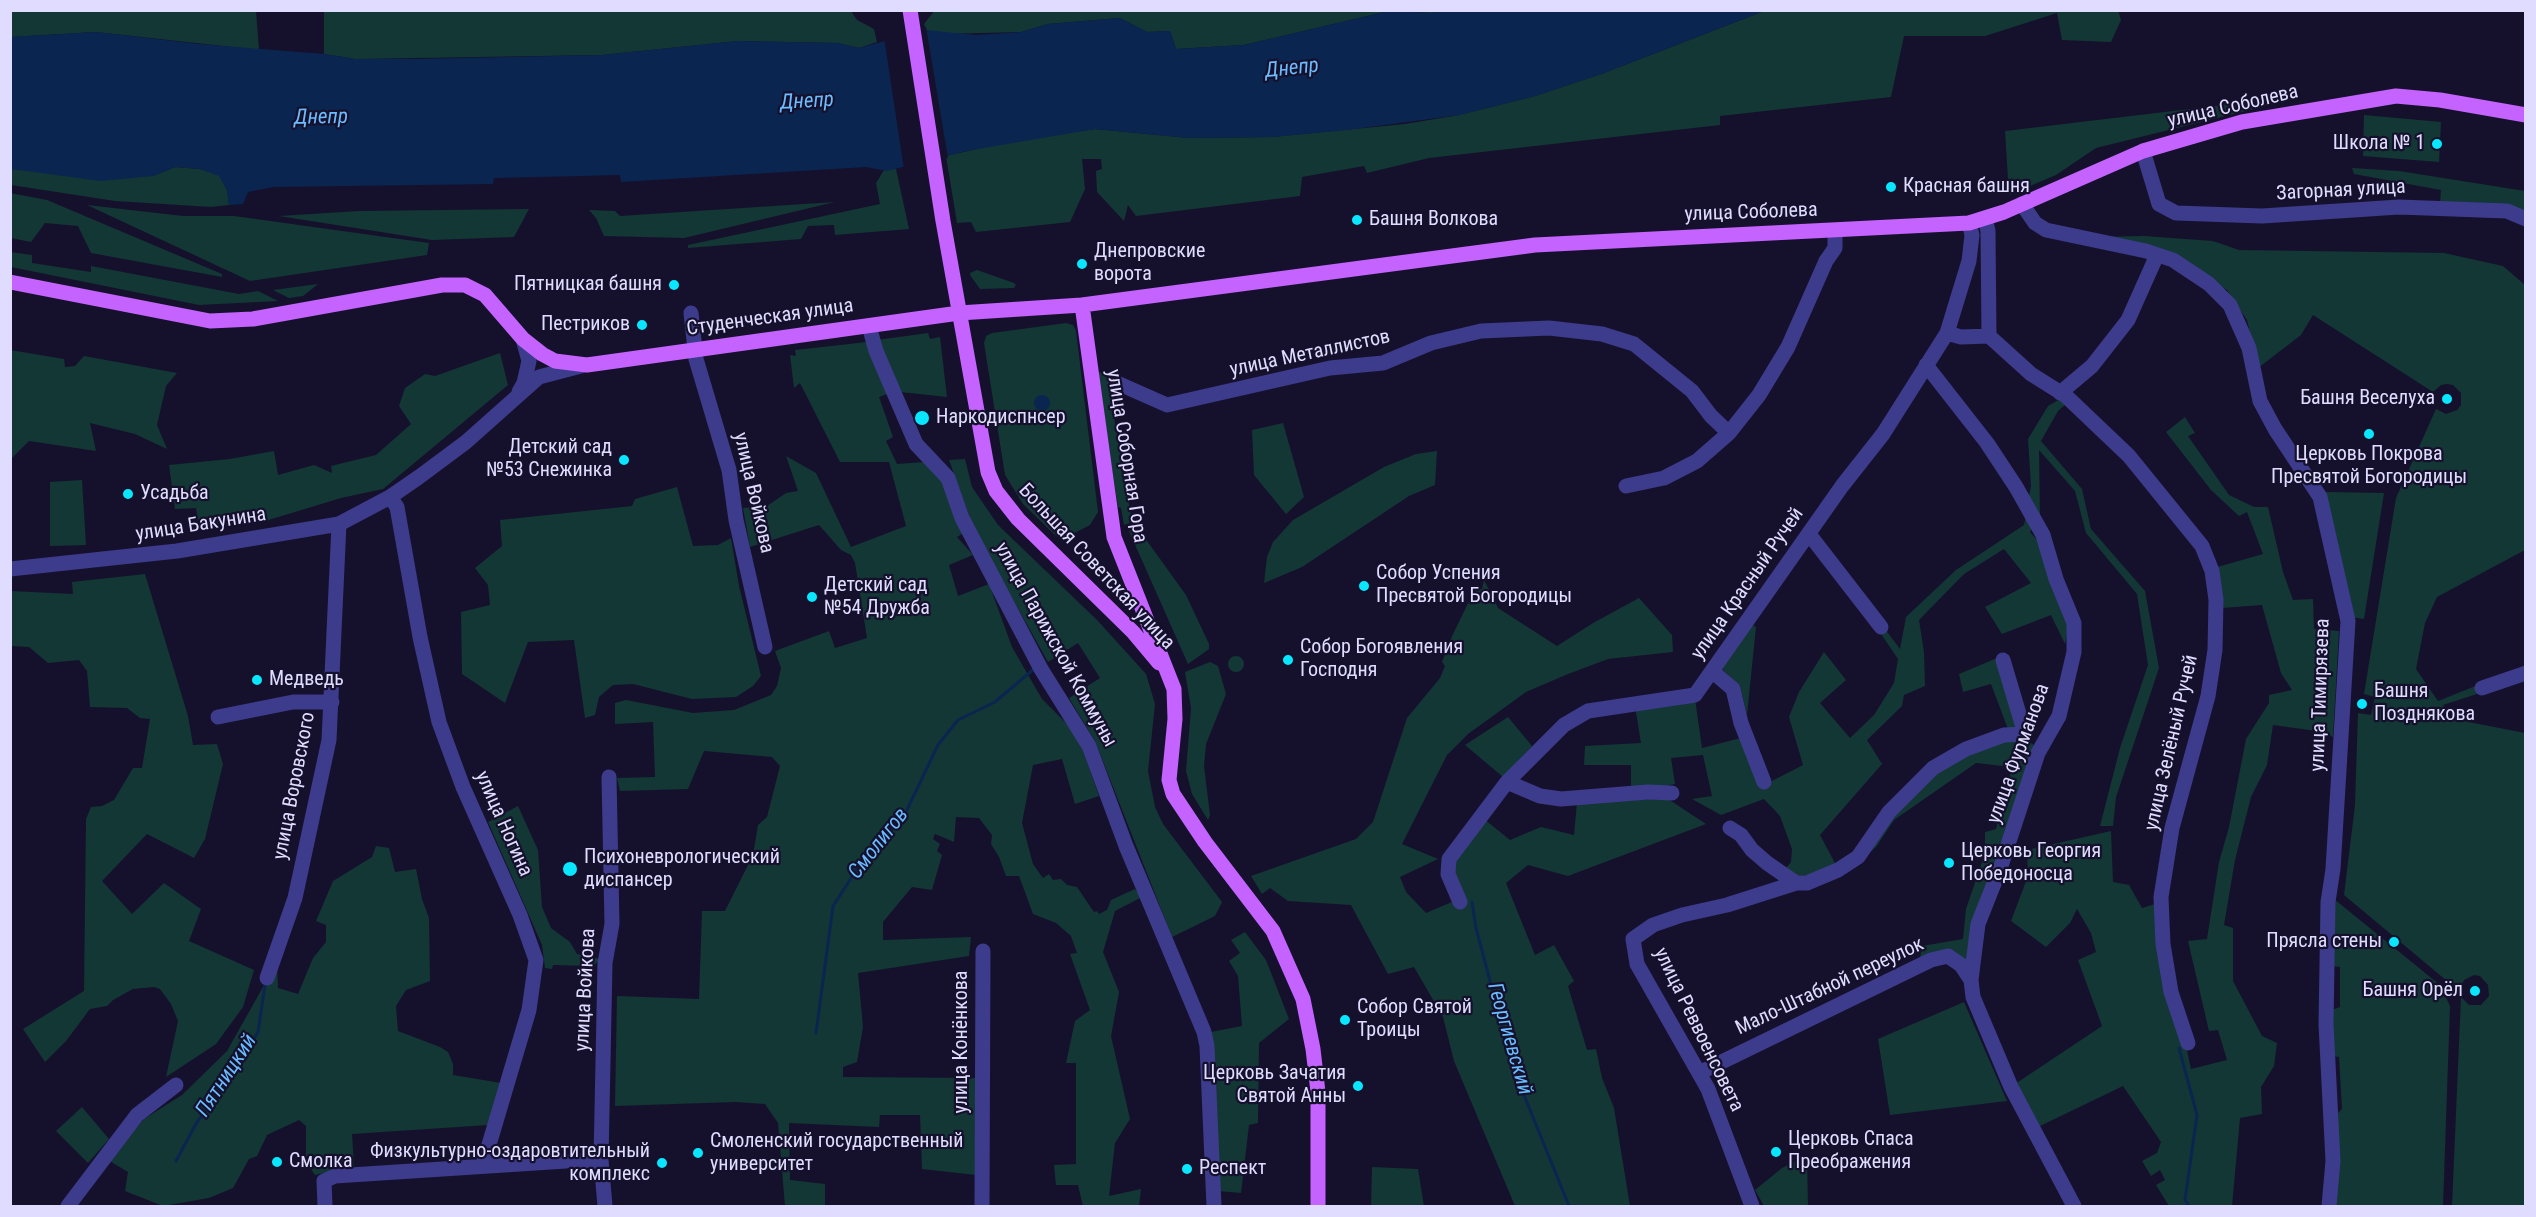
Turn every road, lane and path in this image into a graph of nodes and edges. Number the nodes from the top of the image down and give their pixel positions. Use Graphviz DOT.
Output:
graph roads {
  1 [pos="910,10"];
  2 [pos="2526,115"];
  3 [pos="2142,151"];
  4 [pos="2022,204"];
  5 [pos="1985,218"];
  6 [pos="2526,219"];
  7 [pos="1969,223"];
  8 [pos="1835,231"];
  9 [pos="2157,255"];
  10 [pos="10,282"];
  11 [pos="1082,305"];
  12 [pos="691,313"];
  13 [pos="959,313"];
  14 [pos="869,326"];
  15 [pos="1947,333"];
  16 [pos="1989,336"];
  17 [pos="523,339"];
  18 [pos="694,350"];
  19 [pos="587,365"];
  20 [pos="1926,365"];
  21 [pos="1115,382"];
  22 [pos="2060,393"];
  23 [pos="518,394"];
  24 [pos="1729,433"];
  25 [pos="1626,486"];
  26 [pos="390,497"];
  27 [pos="339,524"];
  28 [pos="1809,534"];
  29 [pos="10,569"];
  30 [pos="1881,627"];
  31 [pos="765,647"];
  32 [pos="2003,660"];
  33 [pos="1712,671"];
  34 [pos="2526,673"];
  35 [pos="1170,677"];
  36 [pos="2482,688"];
  37 [pos="332,702"];
  38 [pos="218,717"];
  39 [pos="2025,734"];
  40 [pos="2046,739"];
  41 [pos="609,777"];
  42 [pos="1507,782"];
  43 [pos="1764,782"];
  44 [pos="1672,793"];
  45 [pos="1730,828"];
  46 [pos="1796,883"];
  47 [pos="1460,903"];
  48 [pos="984,951"];
  49 [pos="267,978"];
  50 [pos="1971,980"];
  51 [pos="2188,1043"];
  52 [pos="1699,1073"];
  53 [pos="176,1085"];
  54 [pos="601,1160"];
  55 [pos="483,1165"];
  56 [pos="68,1206"];
  57 [pos="324,1206"];
  58 [pos="605,1206"];
  59 [pos="982,1206"];
  60 [pos="1214,1206"];
  61 [pos="1318,1206"];
  62 [pos="1752,1206"];
  63 [pos="2074,1206"];
  64 [pos="2328,1206"];
  1 -- 13 [label="main road, Большая Советская улица"];
  2 -- 3 [label="main road, улица Соболева"];
  3 -- 4 [label="main road, улица Соболева"];
  3 -- 6 [label="street, Загорная улица"];
  4 -- 5 [label="main road, улица Соболева"];
  4 -- 9 [label="street, улица Тимирязева"];
  5 -- 7 [label="main road, улица Соболева"];
  5 -- 16 [label="street"];
  7 -- 8 [label="main road, улица Соболева"];
  7 -- 15 [label="street, улица Красный Ручей"];
  8 -- 11 [label="main road, улица Соболева"];
  8 -- 24 [label="street"];
  9 -- 22 [label="street"];
  9 -- 64 [label="street, улица Тимирязева"];
  10 -- 17 [label="main road"];
  11 -- 13 [label="main road, улица Соболева"];
  11 -- 35 [label="main road, улица Соборная Гора"];
  12 -- 18 [label="street, улица Войкова"];
  13 -- 14 [label="main road, Студенческая улица"];
  13 -- 35 [label="main road, Большая Советская улица"];
  14 -- 18 [label="main road, Студенческая улица"];
  14 -- 60 [label="street, улица Парижской Коммуны"];
  15 -- 16 [label="street"];
  15 -- 20 [label="street, улица Красный Ручей"];
  16 -- 22 [label="street, улица Зелёный Ручей"];
  17 -- 19 [label="main road, Студенческая улица"];
  17 -- 23 [label="street, Студенческая улица"];
  18 -- 19 [label="main road, Студенческая улица"];
  18 -- 31 [label="street, улица Войкова"];
  19 -- 23 [label="street, Студенческая улица"];
  20 -- 28 [label="street, улица Красный Ручей"];
  20 -- 40 [label="street, улица Фурманова"];
  21 -- 24 [label="street, улица Металлистов"];
  22 -- 51 [label="street, улица Зелёный Ручей"];
  23 -- 26 [label="street, Студенческая улица"];
  24 -- 25 [label="street"];
  26 -- 27 [label="street, улица Бакунина"];
  26 -- 55 [label="street, улица Ногина"];
  27 -- 29 [label="street, улица Бакунина"];
  27 -- 37 [label="street, улица Воровского"];
  28 -- 30 [label="street"];
  28 -- 33 [label="street, улица Красный Ручей"];
  32 -- 39 [label="street"];
  33 -- 42 [label="street, улица Красный Ручей"];
  33 -- 43 [label="street"];
  34 -- 36 [label="street"];
  35 -- 61 [label="main road, Большая Советская улица"];
  37 -- 38 [label="street"];
  37 -- 49 [label="street, улица Воровского"];
  39 -- 40 [label="street"];
  39 -- 46 [label="street"];
  40 -- 50 [label="street, улица Фурманова"];
  41 -- 54 [label="street, улица Войкова"];
  42 -- 44 [label="street"];
  42 -- 47 [label="street, улица Красный Ручей"];
  45 -- 46 [label="street"];
  46 -- 52 [label="street, улица Реввоенсовета"];
  48 -- 59 [label="street, улица Конёнкова"];
  50 -- 52 [label="street, Мало-Штабной переулок"];
  50 -- 63 [label="street, улица Фурманова"];
  52 -- 62 [label="street, улица Реввоенсовета"];
  53 -- 56 [label="street"];
  54 -- 55 [label="street"];
  54 -- 58 [label="street, улица Войкова"];
  55 -- 57 [label="street"];
}
